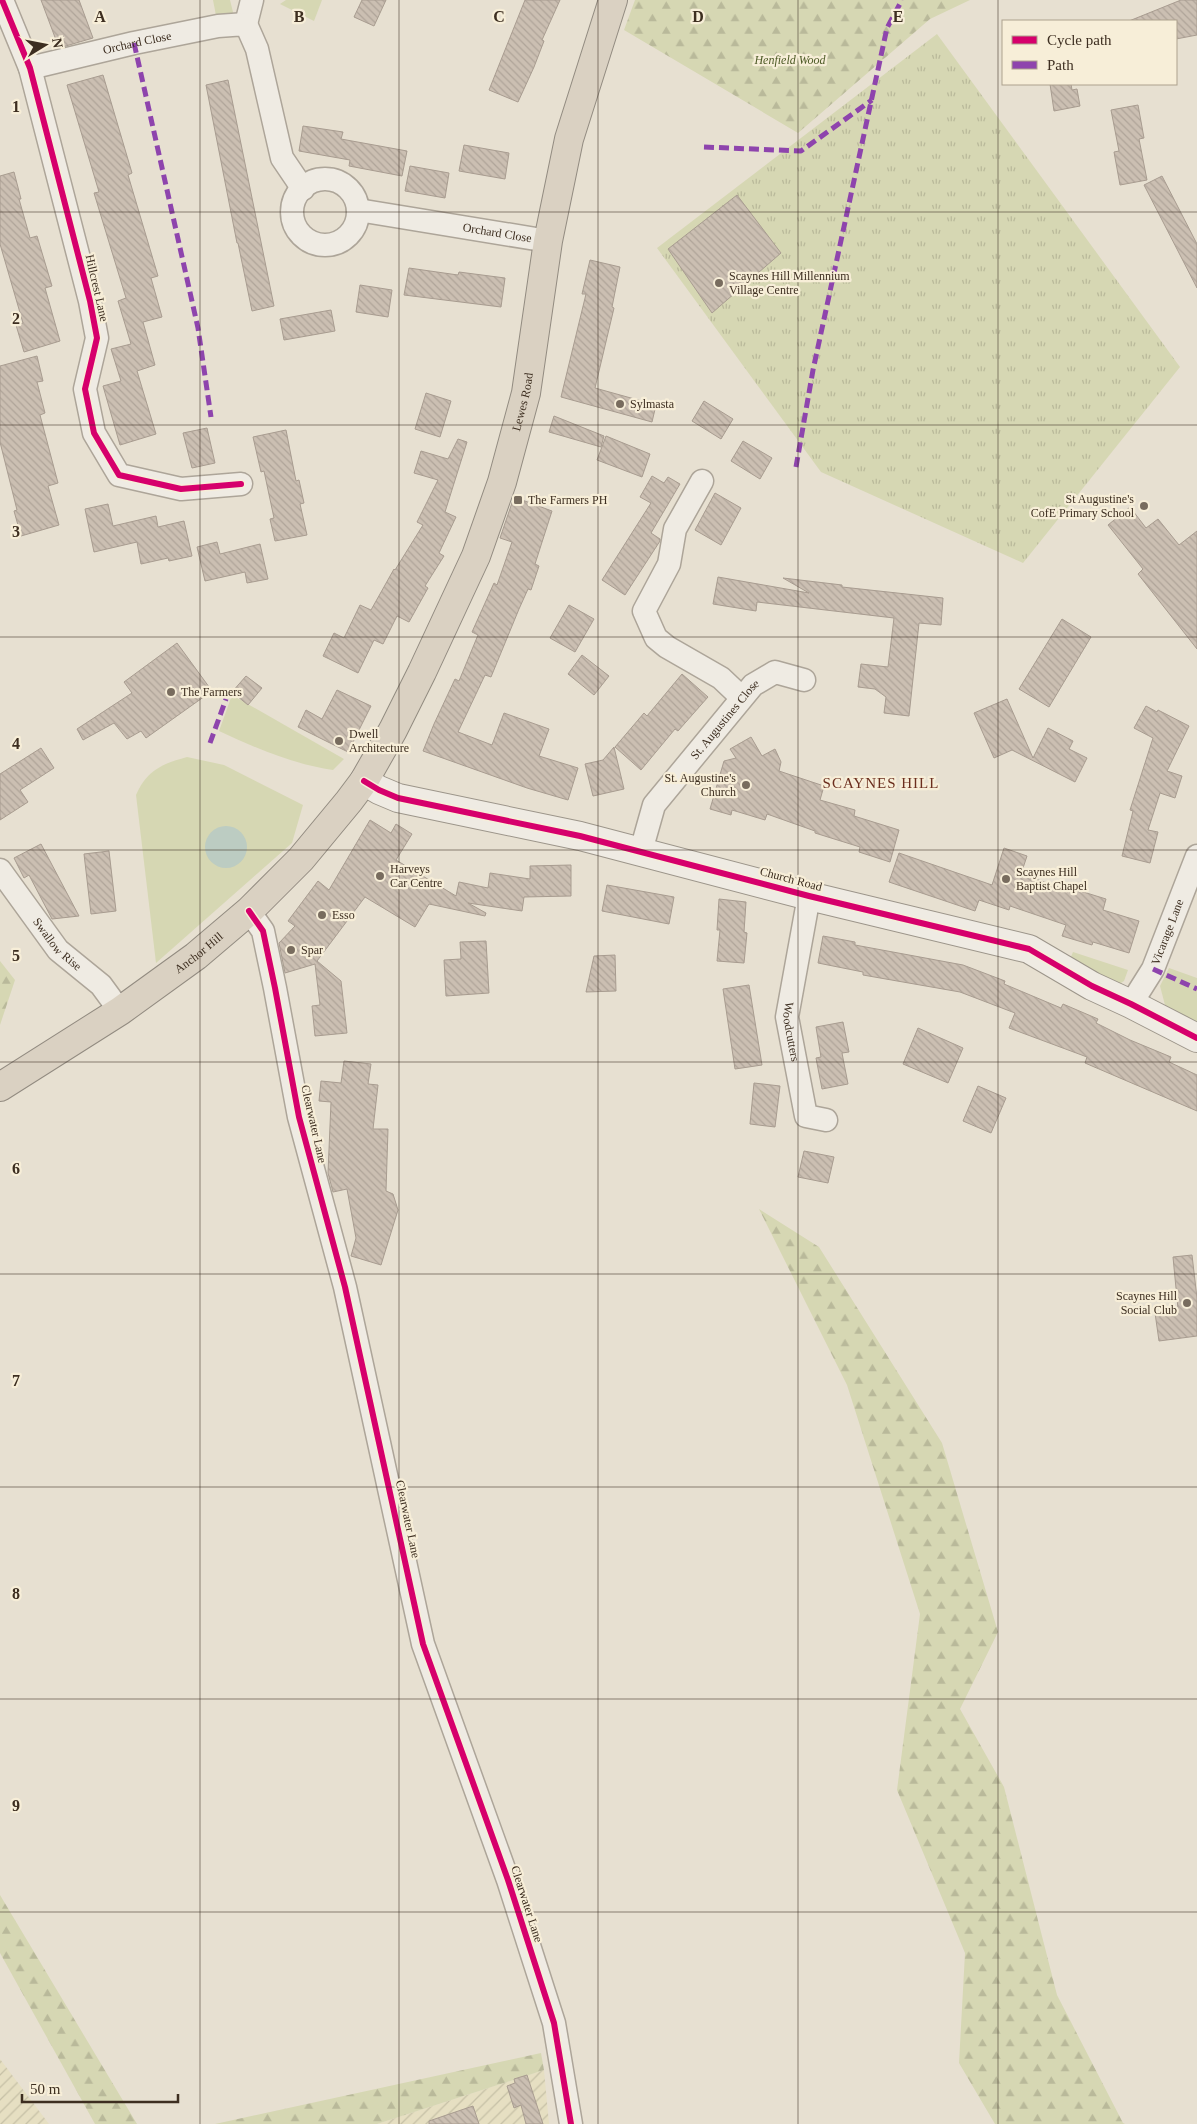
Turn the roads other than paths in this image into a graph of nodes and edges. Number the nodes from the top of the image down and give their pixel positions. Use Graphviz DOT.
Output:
graph roads {
  1 [pos="2,0"];
  2 [pos="252,0"];
  3 [pos="613,0"];
  4 [pos="246,24"];
  5 [pos="30,68"];
  6 [pos="302,189"];
  7 [pos="358,210"];
  8 [pos="548,241"];
  9 [pos="702,481"];
  10 [pos="242,484"];
  11 [pos="804,680"];
  12 [pos="741,697"];
  13 [pos="364,781"];
  14 [pos="641,851"];
  15 [pos="1197,856"];
  16 [pos="0,870"];
  17 [pos="809,896"];
  18 [pos="248,912"];
  19 [pos="1131,1004"];
  20 [pos="120,1011"];
  21 [pos="1197,1038"];
  22 [pos="0,1087"];
  23 [pos="826,1120"];
  24 [pos="571,2124"];
  1 -- 5 [label="street, Hillcrest Lane"];
  2 -- 4 [label="street"];
  3 -- 8 [label="highway, Lewes Road"];
  4 -- 5 [label="street, Orchard Close"];
  4 -- 6 [label="street"];
  5 -- 10 [label="street, Hillcrest Lane"];
  6 -- 7 [label="street"];
  6 -- 7 [label="street"];
  7 -- 8 [label="street, Orchard Close"];
  8 -- 13 [label="highway, Lewes Road"];
  9 -- 12 [label="street"];
  11 -- 12 [label="street, St. Augustines Close"];
  12 -- 14 [label="street, St. Augustines Close"];
  13 -- 14 [label="street, Church Road"];
  13 -- 18 [label="highway, Anchor Hill"];
  14 -- 17 [label="street, Church Road"];
  15 -- 19 [label="street, Vicarage Lane"];
  16 -- 20 [label="street, Swallow Rise"];
  17 -- 19 [label="street, Church Road"];
  17 -- 23 [label="street, Woodcutters"];
  18 -- 20 [label="highway, Anchor Hill"];
  18 -- 24 [label="street, Clearwater Lane"];
  19 -- 21 [label="street, Church Road"];
  20 -- 22 [label="highway, Anchor Hill"];
}
